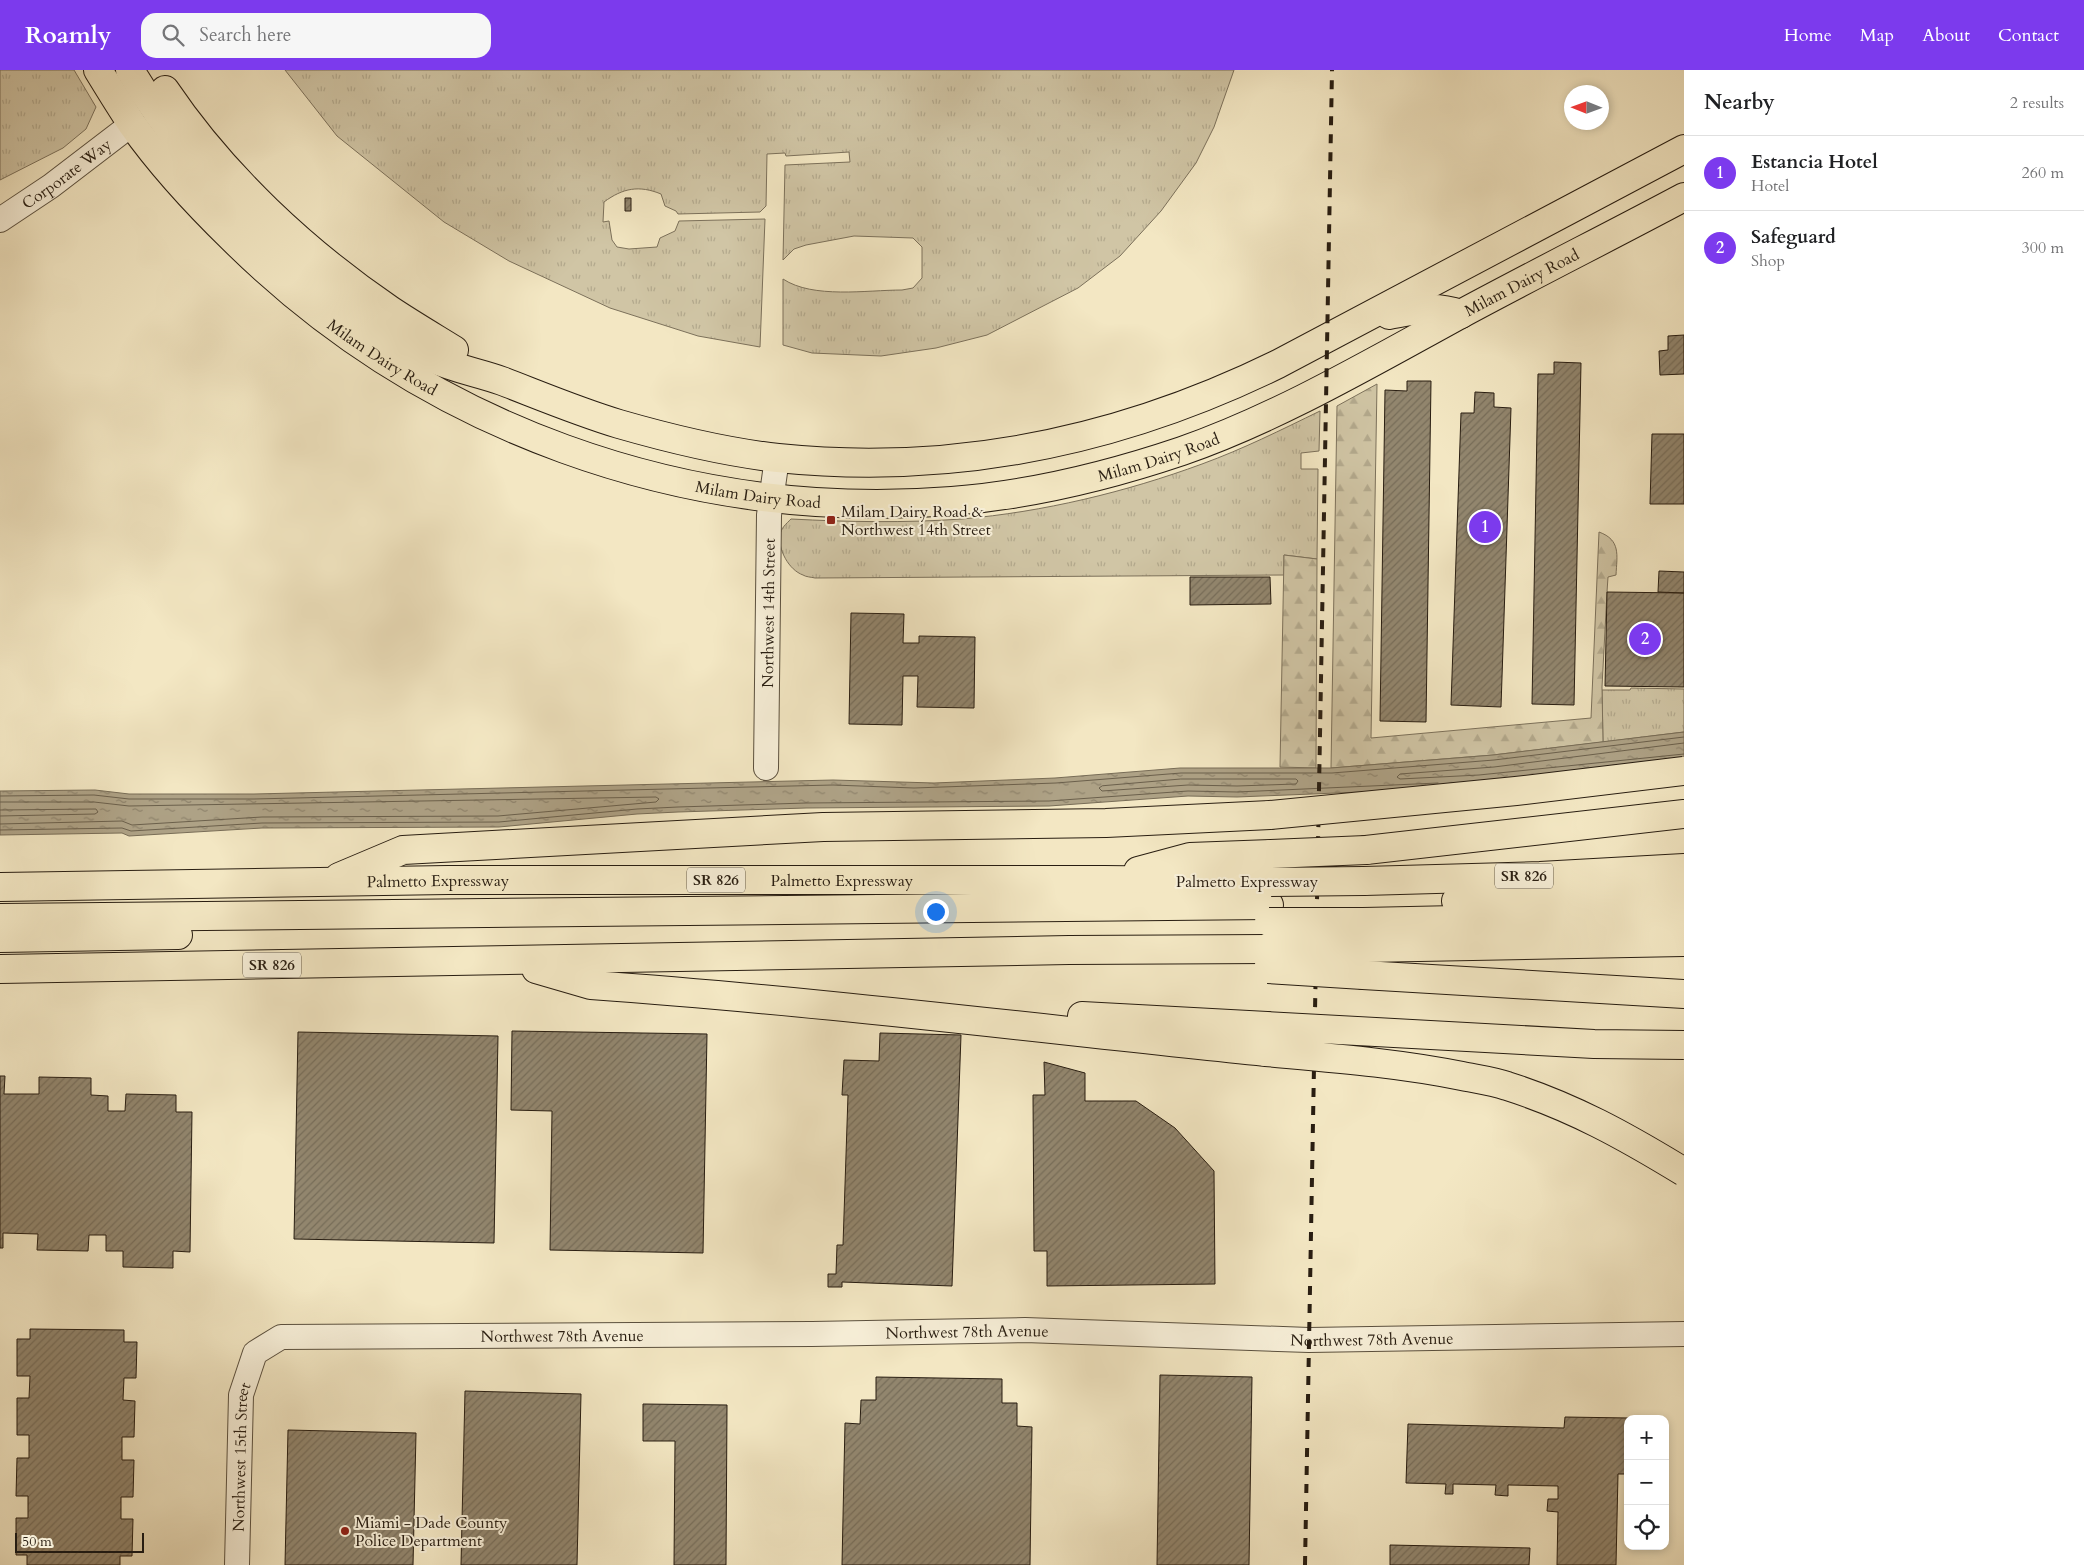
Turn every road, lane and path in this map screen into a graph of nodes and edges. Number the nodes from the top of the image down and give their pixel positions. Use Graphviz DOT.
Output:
graph roads {
  1 [pos="98,70"];
  2 [pos="130,70"];
  3 [pos="151,70"];
  4 [pos="154,108"];
  5 [pos="132,124"];
  6 [pos="1684,149"];
  7 [pos="1678,205"];
  8 [pos="0,220"];
  9 [pos="1460,314"];
  10 [pos="1366,318"];
  11 [pos="502,381"];
  12 [pos="777,458"];
  13 [pos="772,498"];
  14 [pos="766,768"];
  15 [pos="1684,771"];
  16 [pos="1684,814"];
  17 [pos="1684,868"];
  18 [pos="1105,880"];
  19 [pos="326,883"];
  20 [pos="0,887"];
  21 [pos="1684,891"];
  22 [pos="1270,903"];
  23 [pos="1364,914"];
  24 [pos="1684,915"];
  25 [pos="0,918"];
  26 [pos="0,938"];
  27 [pos="1684,942"];
  28 [pos="1269,959"];
  29 [pos="508,962"];
  30 [pos="0,969"];
  31 [pos="1684,994"];
  32 [pos="1267,1039"];
  33 [pos="1684,1045"];
  34 [pos="1684,1172"];
  35 [pos="1684,1334"];
  36 [pos="255,1353"];
  37 [pos="238,1565"];
  1 -- 5 [label="main road, Milam Dairy Road"];
  2 -- 4 [label="main road, Milam Dairy Road"];
  3 -- 11 [label="main road, Milam Dairy Road"];
  4 -- 5 [label="main road"];
  4 -- 11 [label="main road, Milam Dairy Road"];
  5 -- 8 [label="street, Corporate Way"];
  5 -- 13 [label="main road, Milam Dairy Road"];
  6 -- 10 [label="main road, Milam Dairy Road"];
  7 -- 9 [label="main road, Milam Dairy Road"];
  9 -- 10 [label="main road"];
  9 -- 13 [label="main road, Milam Dairy Road"];
  10 -- 12 [label="main road, Milam Dairy Road"];
  11 -- 12 [label="main road, Milam Dairy Road"];
  12 -- 13 [label="street, Northwest 14th Street"];
  13 -- 14 [label="street, Northwest 14th Street"];
  15 -- 19 [label="main road, bridge"];
  16 -- 18 [label="main road, bridge"];
  17 -- 23 [label="main road, Palmetto Expressway / SR 826"];
  18 -- 19 [label="main road, Palmetto Expressway / SR 826"];
  18 -- 22 [label="main road, Palmetto Expressway / SR 826"];
  19 -- 20 [label="main road, Palmetto Expressway / SR 826"];
  21 -- 23 [label="main road"];
  22 -- 23 [label="main road, Palmetto Expressway / SR 826, bridge"];
  22 -- 23 [label="main road, bridge"];
  22 -- 25 [label="main road"];
  22 -- 26 [label="main road"];
  23 -- 24 [label="main road"];
  23 -- 27 [label="main road, Palmetto Expressway / SR 826"];
  23 -- 28 [label="main road, Palmetto Expressway / SR 826, bridge"];
  28 -- 29 [label="main road, SR 826"];
  28 -- 31 [label="main road, bridge"];
  29 -- 30 [label="main road, SR 826"];
  29 -- 32 [label="main road"];
  32 -- 33 [label="main road, bridge"];
  32 -- 34 [label="main road, bridge"];
  35 -- 36 [label="street, Northwest 78th Avenue"];
  36 -- 37 [label="street, Northwest 15th Street"];
}
